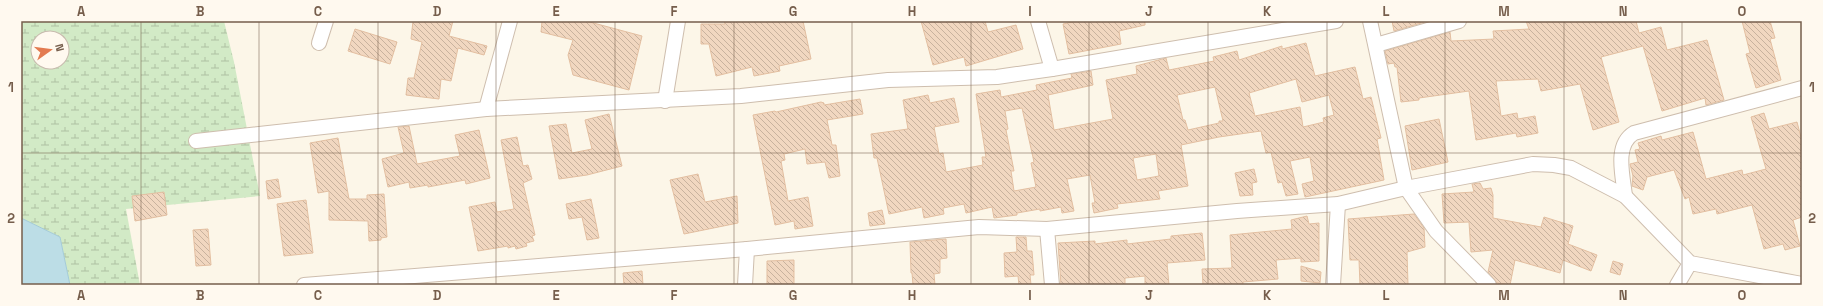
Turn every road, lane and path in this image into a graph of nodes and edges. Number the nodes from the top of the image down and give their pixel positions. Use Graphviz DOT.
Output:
graph roads {
  1 [pos="326,21"];
  2 [pos="510,21"];
  3 [pos="678,21"];
  4 [pos="1038,21"];
  5 [pos="1336,21"];
  6 [pos="1370,21"];
  7 [pos="1459,21"];
  8 [pos="319,43"];
  9 [pos="1376,45"];
  10 [pos="1052,69"];
  11 [pos="1802,88"];
  12 [pos="665,101"];
  13 [pos="486,108"];
  14 [pos="196,141"];
  15 [pos="1406,188"];
  16 [pos="1625,196"];
  17 [pos="1338,204"];
  18 [pos="1047,229"];
  19 [pos="746,249"];
  20 [pos="1690,263"];
  21 [pos="1802,284"];
  22 [pos="304,285"];
  23 [pos="746,285"];
  24 [pos="1052,285"];
  25 [pos="1333,285"];
  26 [pos="1489,285"];
  27 [pos="1677,285"];
  1 -- 8 [label="street"];
  2 -- 13 [label="street"];
  3 -- 12 [label="street"];
  4 -- 10 [label="street"];
  5 -- 10 [label="street"];
  6 -- 9 [label="street"];
  7 -- 9 [label="street"];
  9 -- 15 [label="street"];
  10 -- 12 [label="street"];
  11 -- 16 [label="street"];
  12 -- 13 [label="street"];
  13 -- 14 [label="street"];
  15 -- 16 [label="street"];
  15 -- 17 [label="street"];
  15 -- 26 [label="street"];
  16 -- 20 [label="street"];
  17 -- 18 [label="street"];
  17 -- 25 [label="street"];
  18 -- 19 [label="street"];
  18 -- 24 [label="street"];
  19 -- 22 [label="street"];
  19 -- 23 [label="street"];
  20 -- 21 [label="street"];
  20 -- 27 [label="street"];
}
